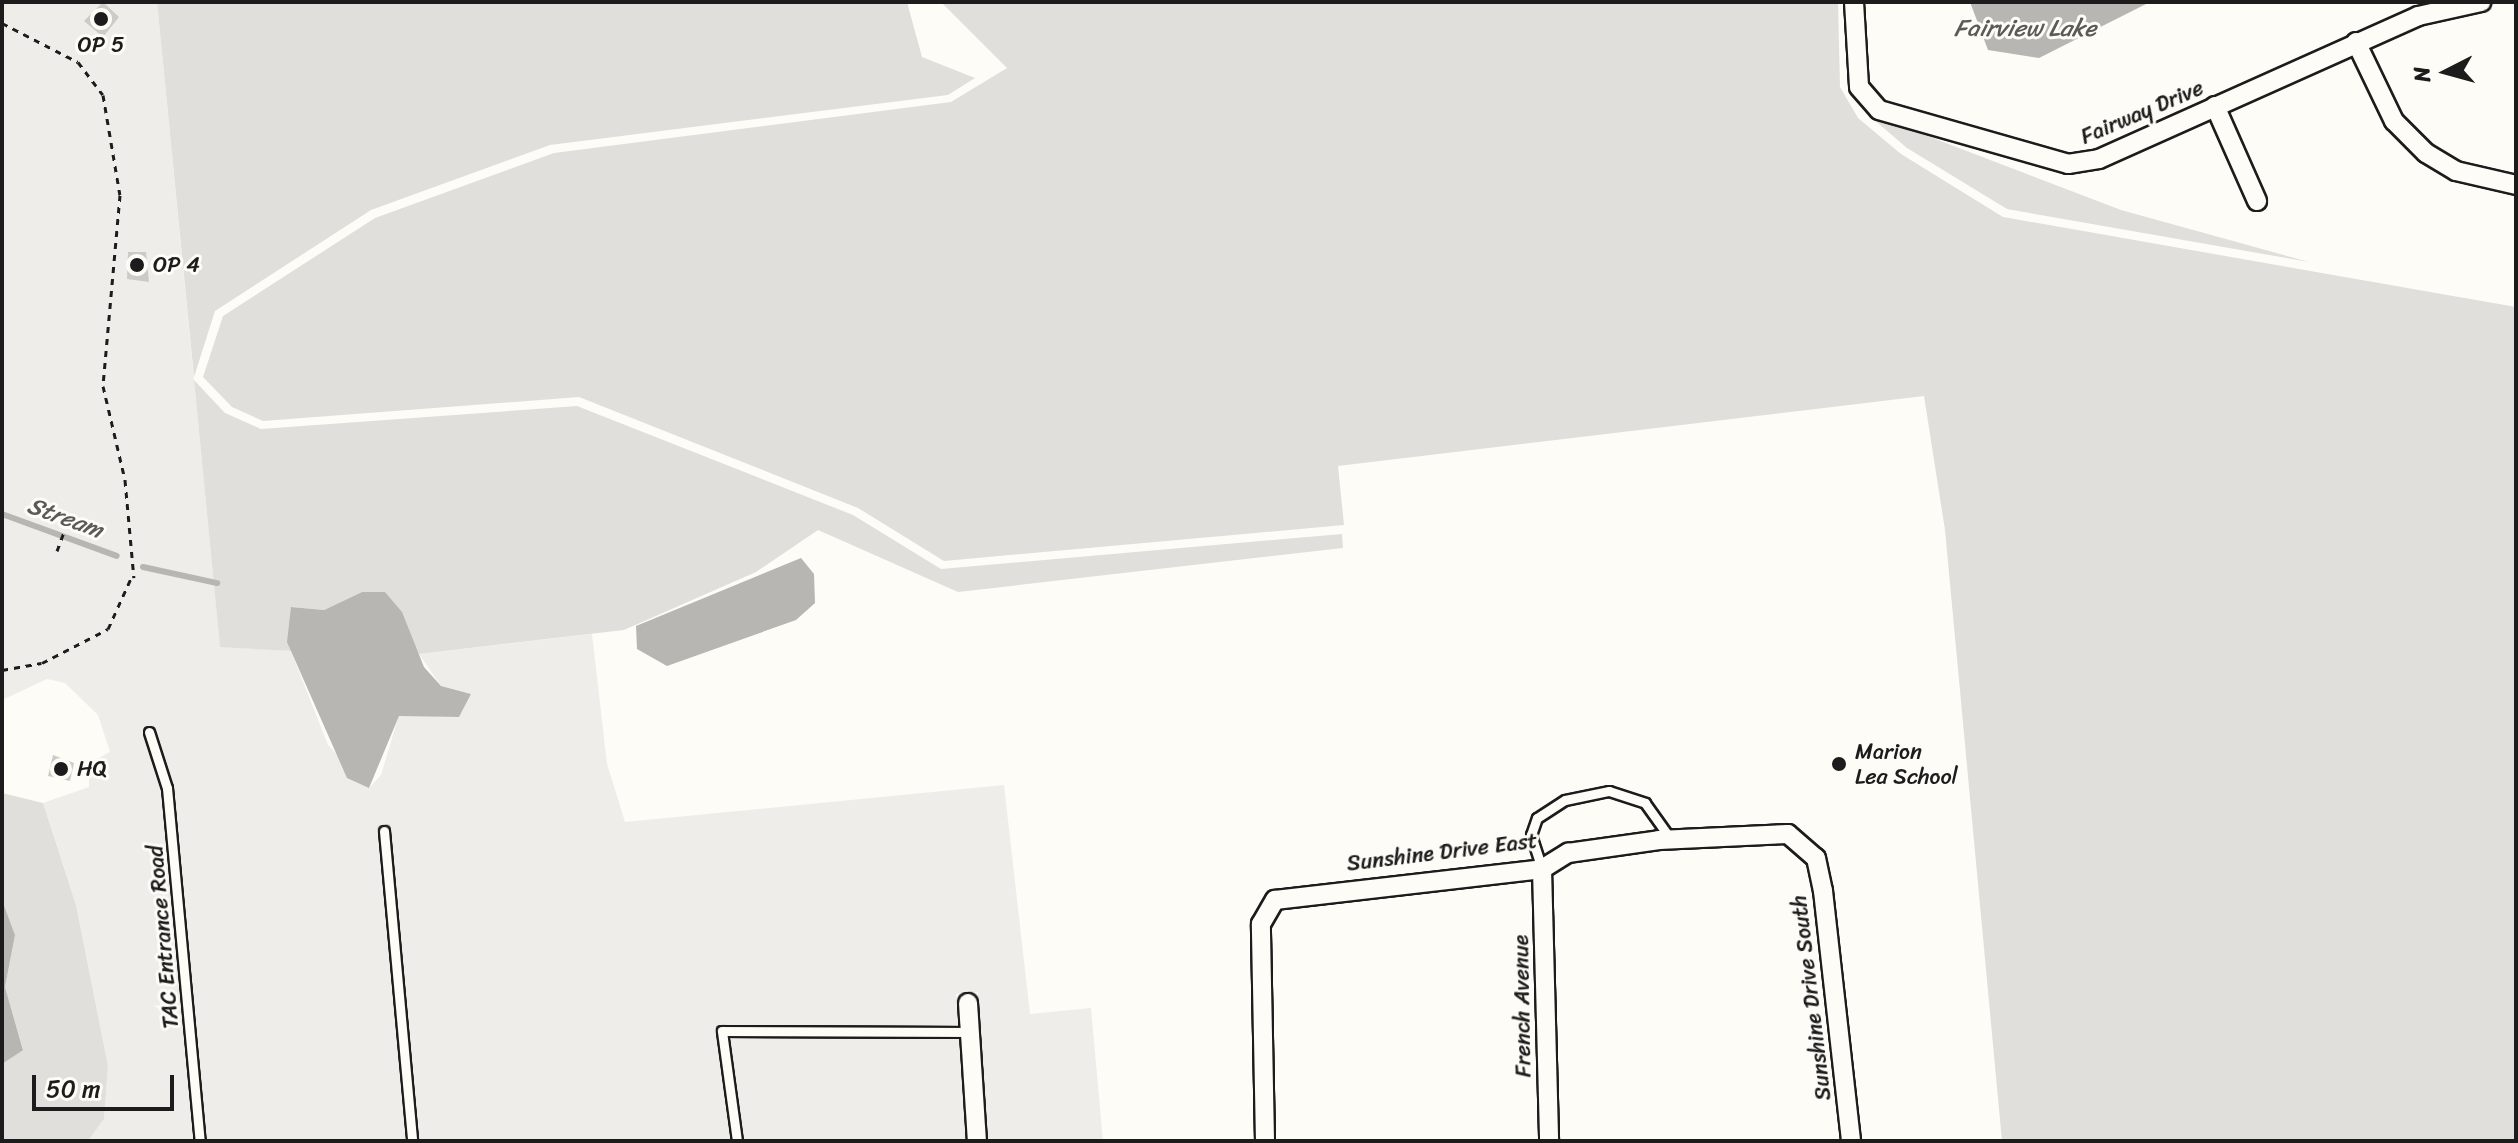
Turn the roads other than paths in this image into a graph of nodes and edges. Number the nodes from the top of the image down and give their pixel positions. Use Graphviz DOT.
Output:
graph roads {
  1 [pos="1854,2"];
  2 [pos="2481,2"];
  3 [pos="2356,42"];
  4 [pos="2215,106"];
  5 [pos="2516,185"];
  6 [pos="2257,201"];
  7 [pos="149,732"];
  8 [pos="384,831"];
  9 [pos="1672,840"];
  10 [pos="1812,852"];
  11 [pos="1542,869"];
  12 [pos="968,1003"];
  13 [pos="969,1032"];
  14 [pos="200,1141"];
  15 [pos="412,1141"];
  16 [pos="737,1141"];
  17 [pos="977,1141"];
  18 [pos="1265,1141"];
  19 [pos="1549,1141"];
  20 [pos="1851,1141"];
  1 -- 4 [label="street, Fairway Drive"];
  2 -- 3 [label="street, Fairway Drive"];
  3 -- 4 [label="street, Fairway Drive"];
  3 -- 5 [label="street"];
  4 -- 6 [label="street"];
  7 -- 14 [label="lane, TAC Entrance Road"];
  8 -- 15 [label="lane"];
  9 -- 10 [label="street, Sunshine Drive East"];
  9 -- 11 [label="street, Sunshine Drive East"];
  9 -- 11 [label="lane"];
  10 -- 20 [label="street, Sunshine Drive South"];
  11 -- 18 [label="street, Sunshine Drive East"];
  11 -- 19 [label="street, French Avenue"];
  12 -- 13 [label="street"];
  13 -- 16 [label="lane"];
  13 -- 17 [label="street"];
}
